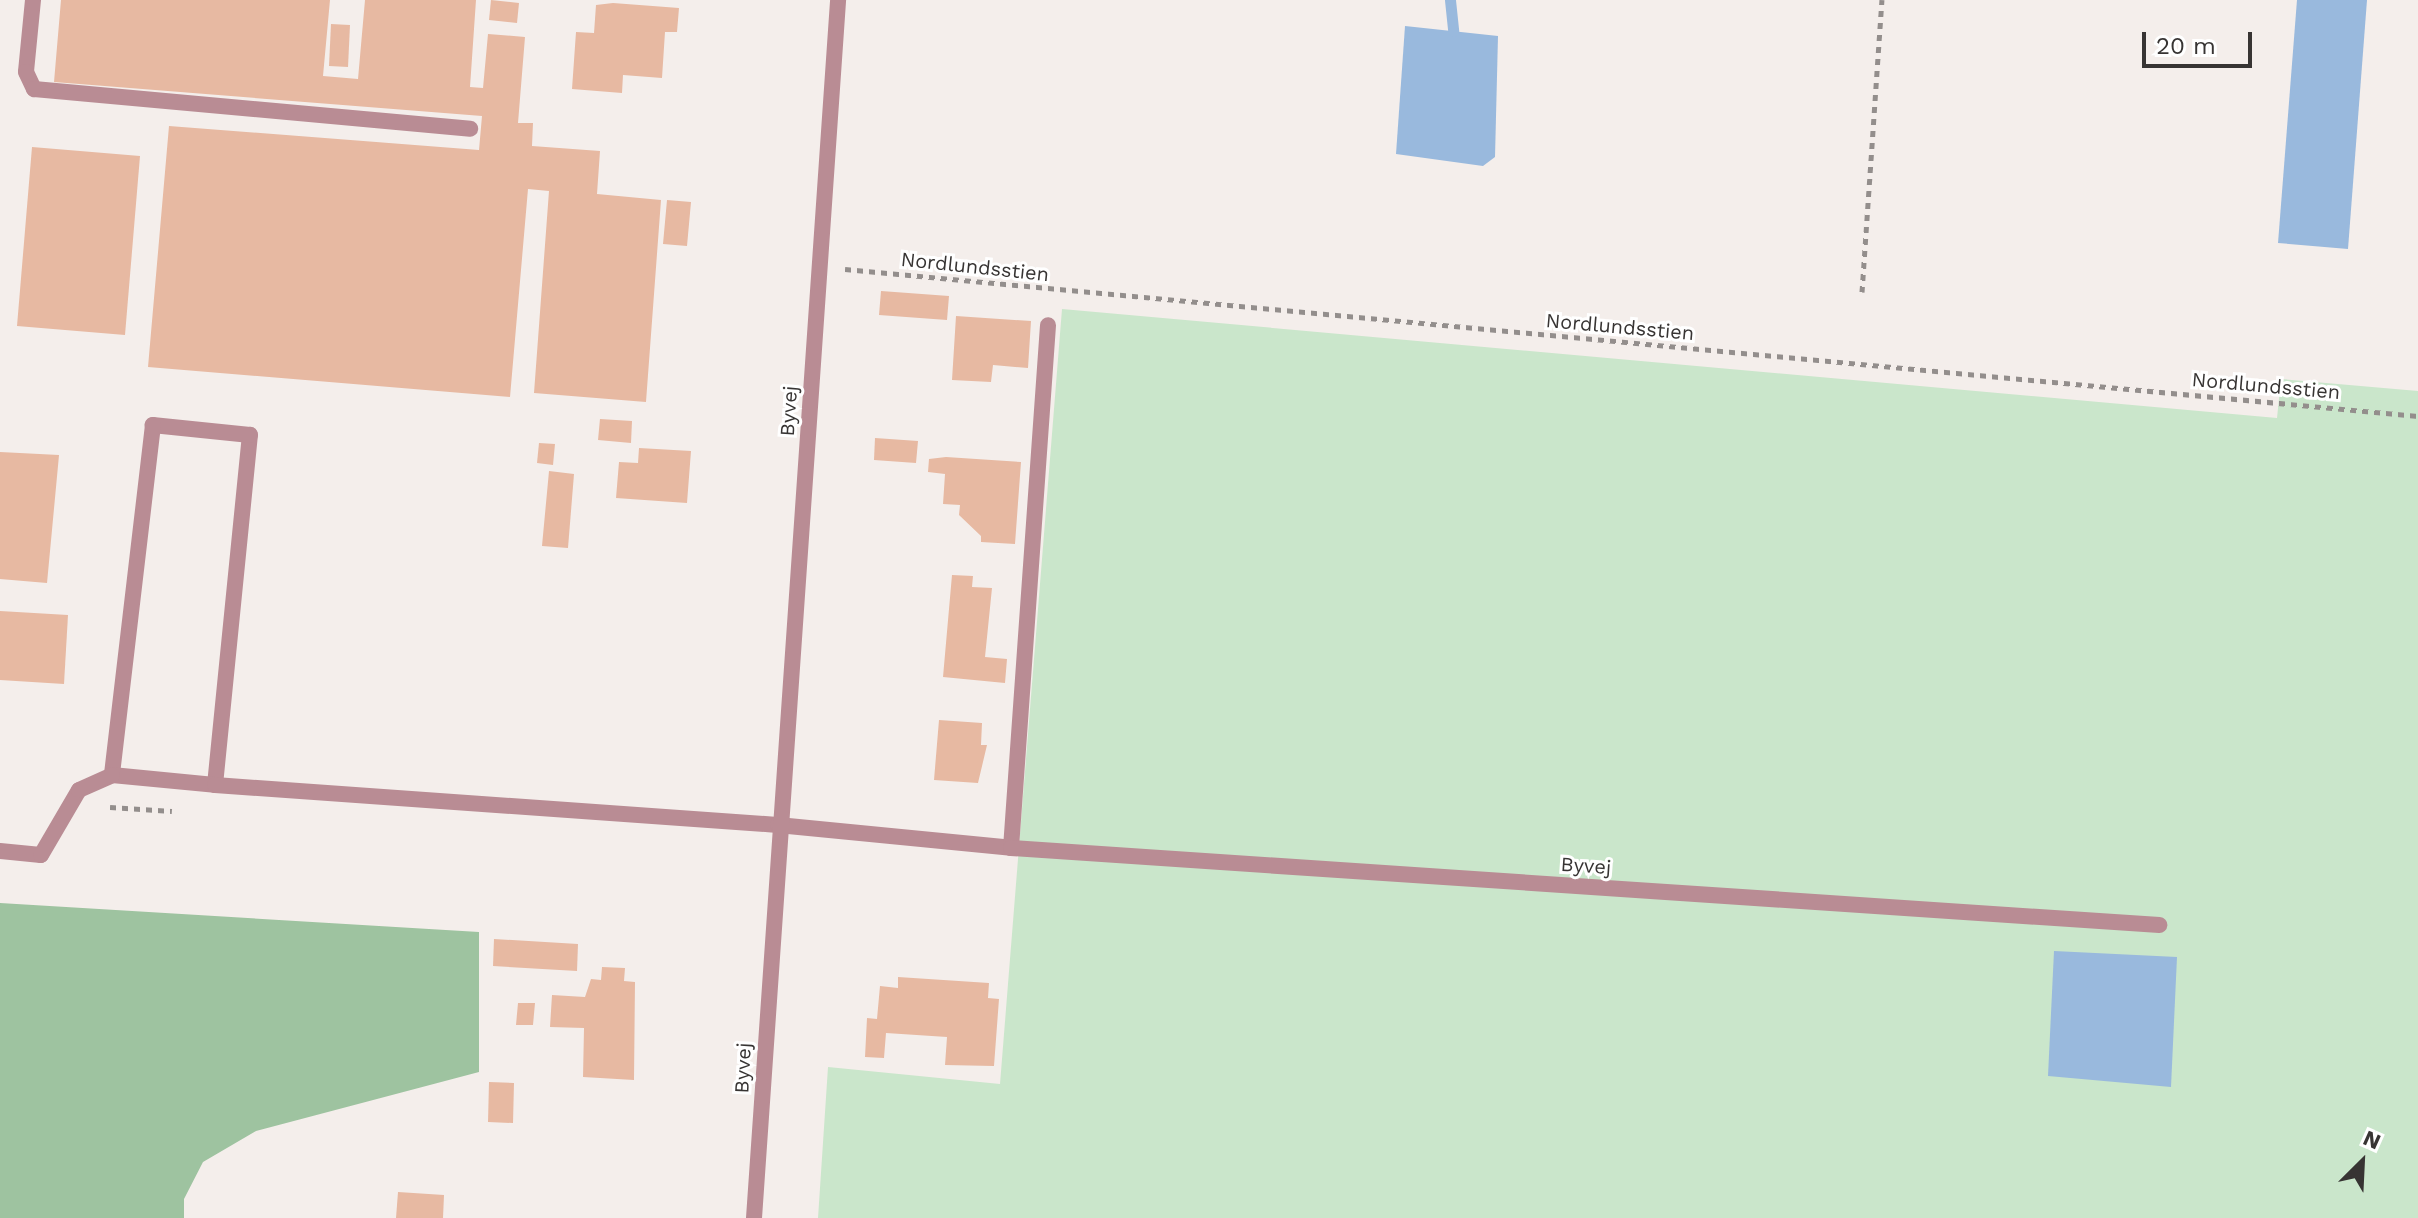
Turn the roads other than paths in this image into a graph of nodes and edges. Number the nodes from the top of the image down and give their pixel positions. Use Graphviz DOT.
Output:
graph roads {
  1 [pos="33,0"];
  2 [pos="838,0"];
  3 [pos="470,129"];
  4 [pos="1048,325"];
  5 [pos="112,775"];
  6 [pos="215,785"];
  7 [pos="778,825"];
  8 [pos="1011,848"];
  9 [pos="0,851"];
  10 [pos="2159,925"];
  11 [pos="754,1218"];
  1 -- 3 [label="street"];
  2 -- 7 [label="street, Byvej"];
  4 -- 8 [label="street"];
  5 -- 6 [label="street"];
  5 -- 6 [label="street"];
  5 -- 9 [label="street"];
  6 -- 7 [label="street"];
  7 -- 8 [label="street, Byvej"];
  7 -- 11 [label="street, Byvej"];
  8 -- 10 [label="street, Byvej"];
}
